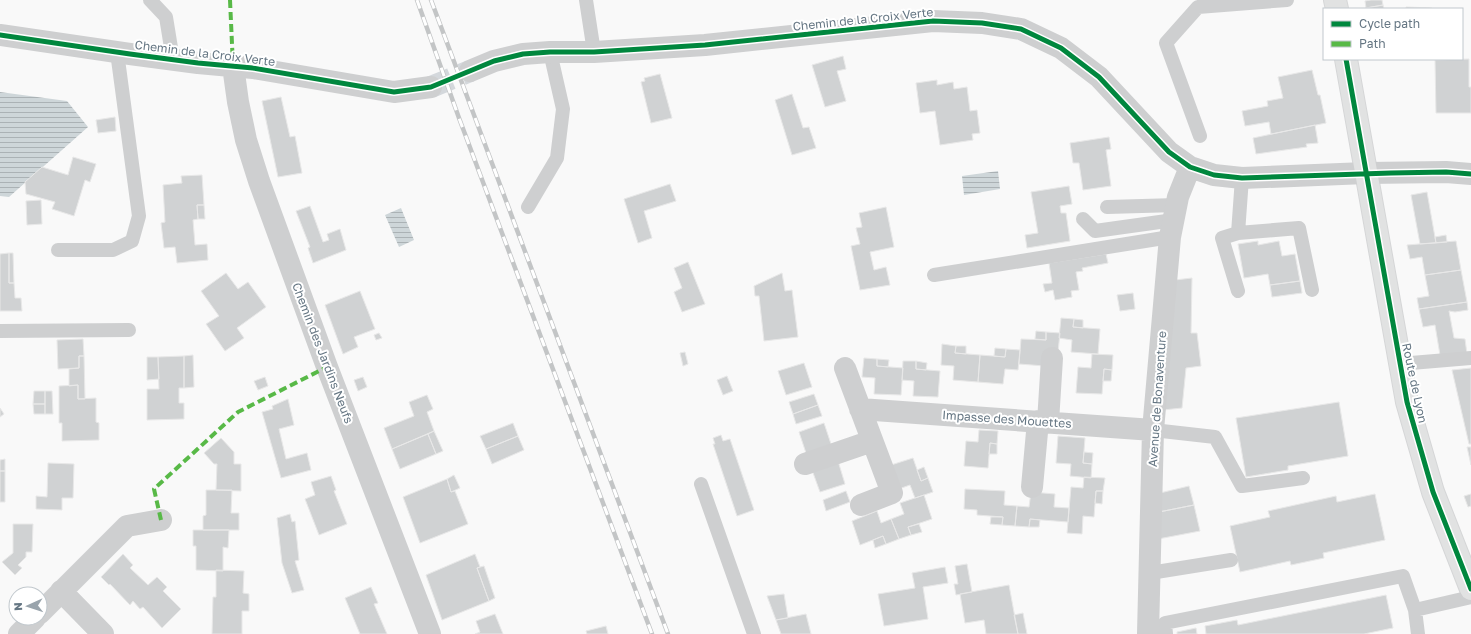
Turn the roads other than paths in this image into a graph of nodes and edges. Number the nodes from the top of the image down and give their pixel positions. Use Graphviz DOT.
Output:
graph roads {
  1 [pos="150,0"];
  2 [pos="586,0"];
  3 [pos="1286,0"];
  4 [pos="0,35"];
  5 [pos="117,52"];
  6 [pos="550,52"];
  7 [pos="594,52"];
  8 [pos="173,60"];
  9 [pos="1346,60"];
  10 [pos="234,66"];
  11 [pos="470,71"];
  12 [pos="431,87"];
  13 [pos="1200,136"];
  14 [pos="1190,167"];
  15 [pos="1366,174"];
  16 [pos="1471,174"];
  17 [pos="1242,178"];
  18 [pos="528,207"];
  19 [pos="1107,207"];
  20 [pos="1083,219"];
  21 [pos="1174,221"];
  22 [pos="1238,233"];
  23 [pos="58,250"];
  24 [pos="934,275"];
  25 [pos="1312,290"];
  26 [pos="1238,292"];
  27 [pos="129,330"];
  28 [pos="0,331"];
  29 [pos="1052,358"];
  30 [pos="1471,358"];
  31 [pos="1400,364"];
  32 [pos="845,368"];
  33 [pos="860,408"];
  34 [pos="1043,422"];
  35 [pos="1153,430"];
  36 [pos="872,441"];
  37 [pos="805,464"];
  38 [pos="1303,478"];
  39 [pos="701,484"];
  40 [pos="1032,487"];
  41 [pos="861,505"];
  42 [pos="161,520"];
  43 [pos="1231,560"];
  44 [pos="1150,573"];
  45 [pos="1471,589"];
  46 [pos="61,591"];
  47 [pos="1471,597"];
  48 [pos="48,605"];
  49 [pos="1415,610"];
  50 [pos="27,626"];
  51 [pos="19,634"];
  52 [pos="103,634"];
  53 [pos="430,634"];
  54 [pos="754,634"];
  55 [pos="1148,634"];
  56 [pos="1166,634"];
  57 [pos="1418,634"];
  1 -- 8 [label="lane"];
  2 -- 7 [label="lane"];
  3 -- 13 [label="lane"];
  4 -- 5 [label="street, Chemin de la Croix Verte"];
  5 -- 8 [label="street, Chemin de la Croix Verte"];
  5 -- 23 [label="lane"];
  6 -- 7 [label="street, Chemin de la Croix Verte"];
  6 -- 11 [label="street, Chemin de la Croix Verte"];
  6 -- 18 [label="lane"];
  7 -- 14 [label="street, Chemin de la Croix Verte"];
  8 -- 10 [label="street, Chemin de la Croix Verte"];
  9 -- 15 [label="main road, Route de Lyon"];
  10 -- 12 [label="street, Chemin de la Croix Verte"];
  10 -- 53 [label="street, Chemin des Jardins Neufs"];
  14 -- 17 [label="street, Chemin de la Croix Verte"];
  14 -- 21 [label="street, Avenue de Bonaventure"];
  15 -- 16 [label="street, Chemin de la Croix Verte"];
  15 -- 17 [label="street, Chemin de la Croix Verte"];
  15 -- 31 [label="main road, Route de Lyon"];
  17 -- 22 [label="lane"];
  19 -- 21 [label="lane"];
  20 -- 21 [label="lane"];
  21 -- 24 [label="lane"];
  21 -- 35 [label="street, Avenue de Bonaventure"];
  22 -- 25 [label="lane"];
  22 -- 26 [label="lane"];
  27 -- 28 [label="lane"];
  29 -- 34 [label="street"];
  30 -- 31 [label="lane"];
  31 -- 45 [label="main road, Route de Lyon"];
  32 -- 33 [label="street"];
  33 -- 34 [label="street, Impasse des Mouettes"];
  33 -- 36 [label="street"];
  34 -- 35 [label="street, Impasse des Mouettes"];
  34 -- 40 [label="street"];
  35 -- 38 [label="lane"];
  35 -- 44 [label="street, Avenue de Bonaventure"];
  36 -- 37 [label="street"];
  36 -- 41 [label="street"];
  39 -- 54 [label="lane"];
  42 -- 46 [label="street"];
  43 -- 44 [label="lane"];
  44 -- 55 [label="street, Avenue de Bonaventure"];
  46 -- 48 [label="street"];
  46 -- 52 [label="street"];
  47 -- 49 [label="lane"];
  49 -- 56 [label="lane"];
  49 -- 57 [label="lane"];
  50 -- 51 [label="street"];
}
